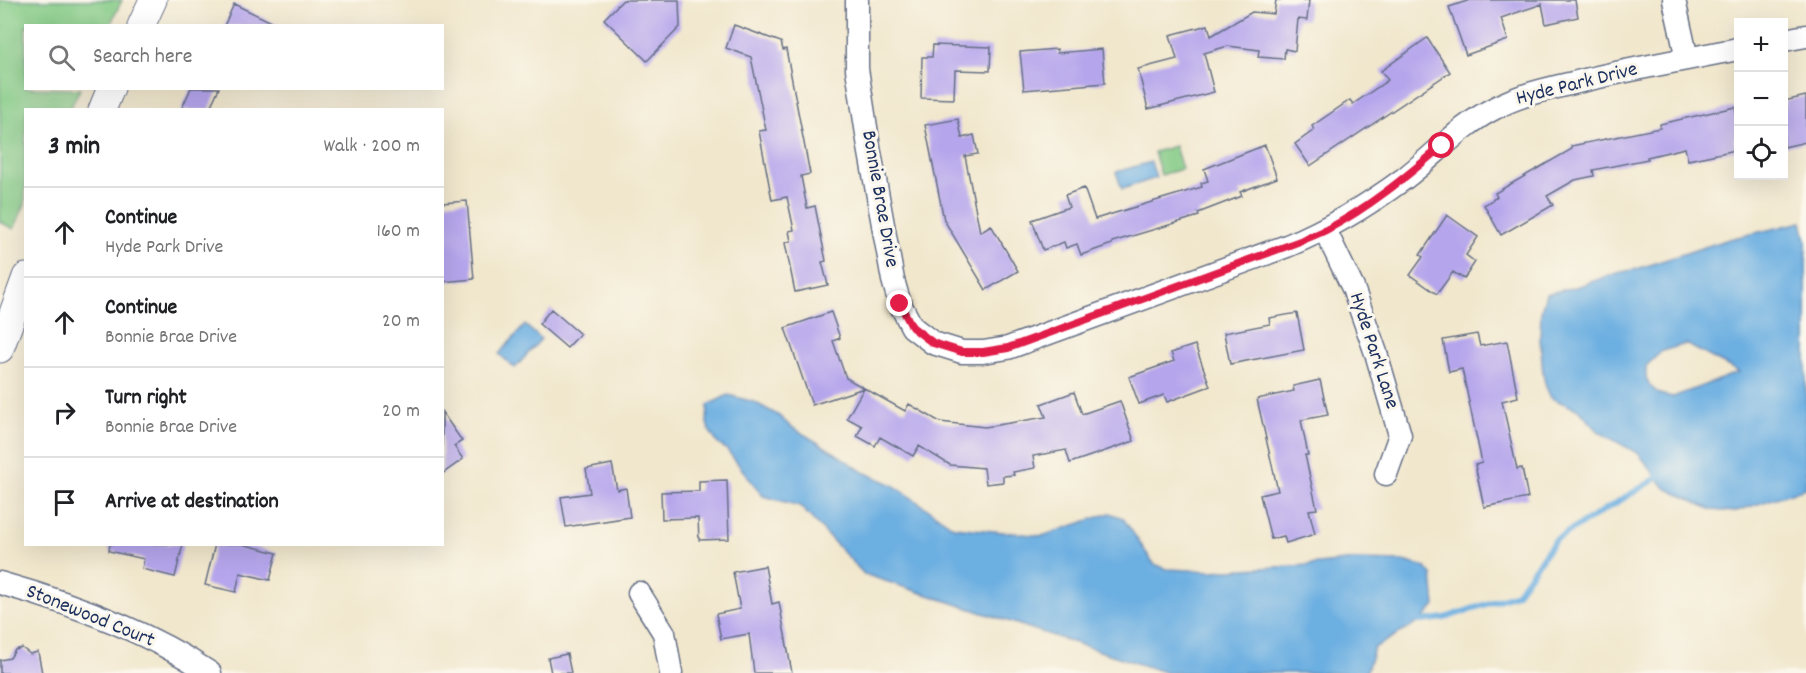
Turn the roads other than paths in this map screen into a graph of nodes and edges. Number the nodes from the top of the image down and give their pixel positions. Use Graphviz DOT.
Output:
graph roads {
  1 [pos="153,0"];
  2 [pos="857,0"];
  3 [pos="1674,0"];
  4 [pos="142,24"];
  5 [pos="1806,36"];
  6 [pos="1788,39"];
  7 [pos="1734,50"];
  8 [pos="1687,59"];
  9 [pos="110,90"];
  10 [pos="103,108"];
  11 [pos="1325,230"];
  12 [pos="24,283"];
  13 [pos="1008,348"];
  14 [pos="0,349"];
  15 [pos="1386,474"];
  16 [pos="0,583"];
  17 [pos="639,593"];
  18 [pos="210,673"];
  19 [pos="671,673"];
  1 -- 4 [label="street"];
  2 -- 13 [label="street, Bonnie Brae Drive"];
  3 -- 8 [label="street"];
  5 -- 6 [label="street"];
  7 -- 8 [label="street, Hyde Park Drive"];
  8 -- 11 [label="street, Hyde Park Drive"];
  9 -- 10 [label="street"];
  11 -- 13 [label="street, Hyde Park Drive"];
  11 -- 15 [label="street, Hyde Park Lane"];
  12 -- 14 [label="street"];
  16 -- 18 [label="street, Stonewood Court"];
  17 -- 19 [label="street"];
}
